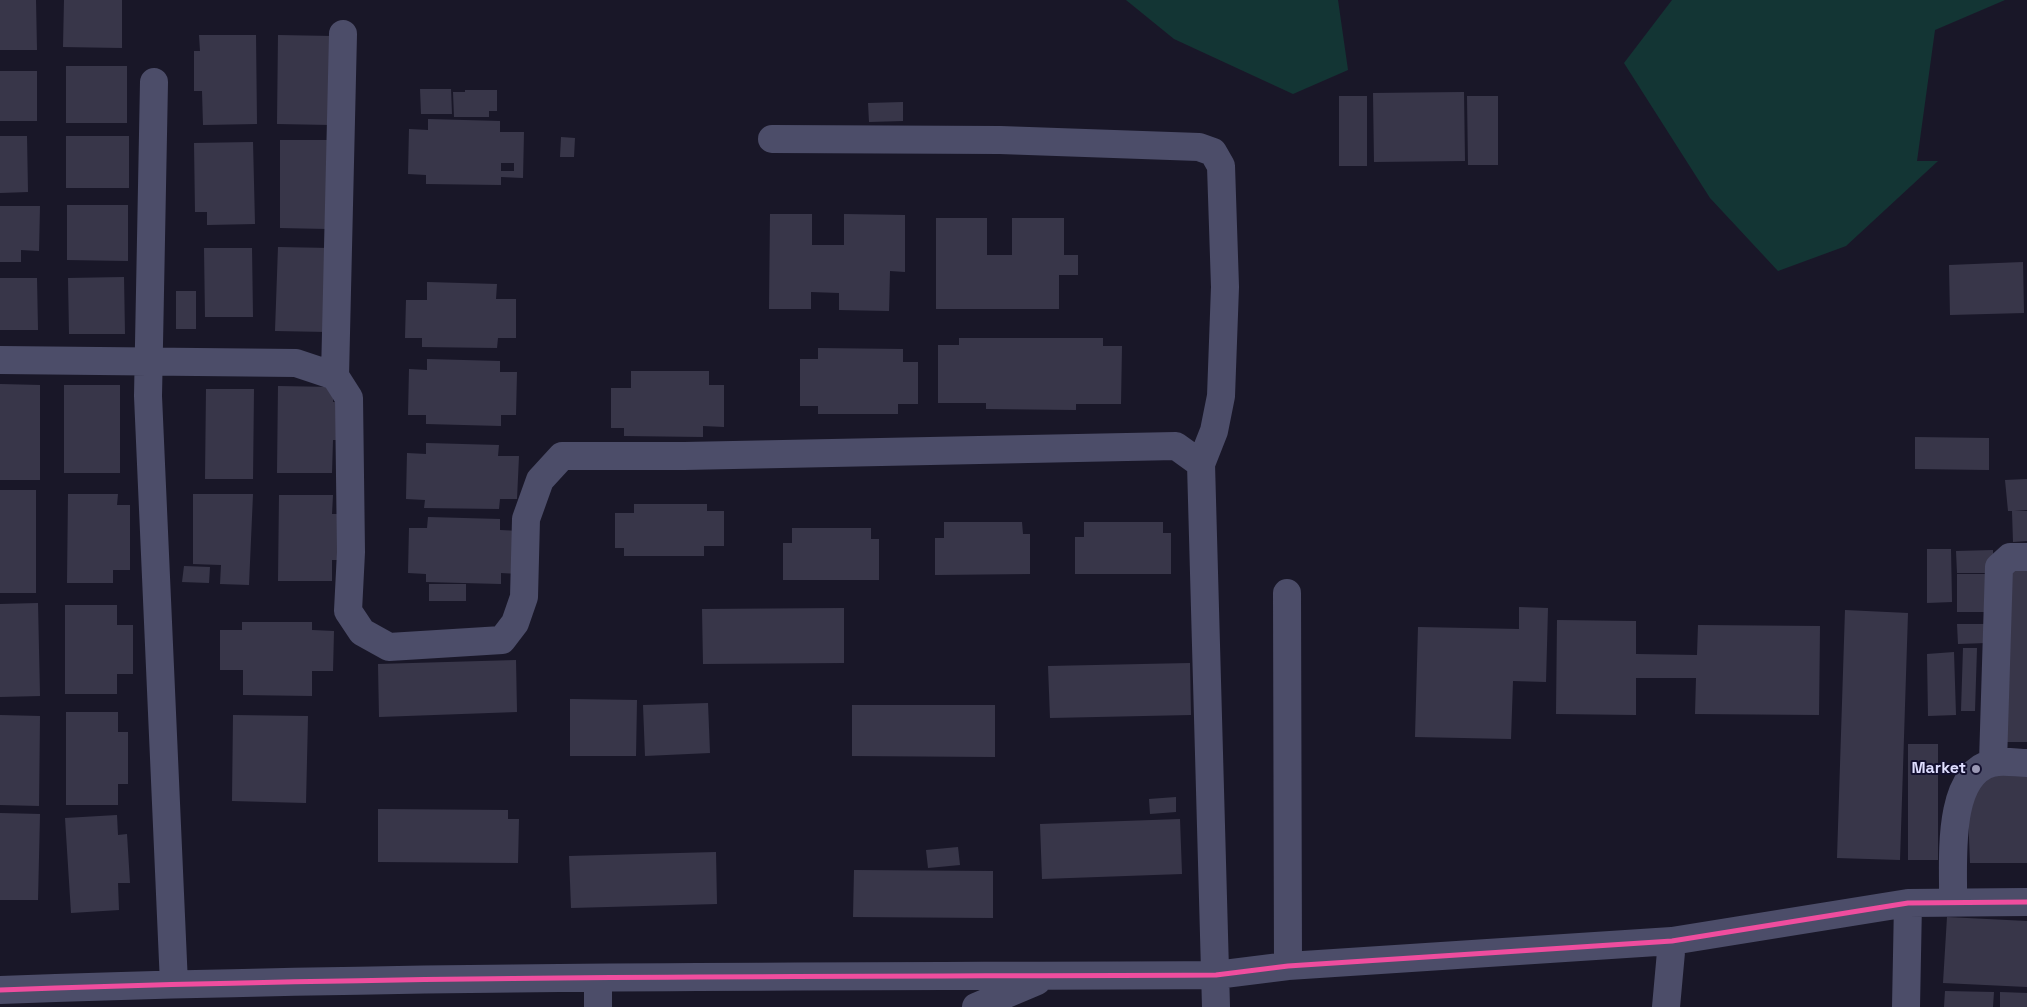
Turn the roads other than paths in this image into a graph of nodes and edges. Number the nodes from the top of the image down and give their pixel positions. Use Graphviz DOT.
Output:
graph roads {
  1 [pos="344,34"];
  2 [pos="154,82"];
  3 [pos="772,139"];
  4 [pos="0,360"];
  5 [pos="149,362"];
  6 [pos="335,376"];
  7 [pos="1202,464"];
  8 [pos="2027,557"];
  9 [pos="1287,592"];
  10 [pos="1993,762"];
  11 [pos="2027,763"];
  12 [pos="1953,902"];
  13 [pos="2027,902"];
  14 [pos="1908,903"];
  15 [pos="1672,942"];
  16 [pos="1288,966"];
  17 [pos="1049,976"];
  18 [pos="1216,976"];
  19 [pos="598,978"];
  20 [pos="174,984"];
  21 [pos="0,990"];
  22 [pos="598,1007"];
  23 [pos="976,1007"];
  24 [pos="1216,1007"];
  25 [pos="1666,1007"];
  26 [pos="1906,1007"];
  1 -- 6 [label="street"];
  2 -- 5 [label="street"];
  3 -- 7 [label="street"];
  4 -- 5 [label="street"];
  5 -- 6 [label="street"];
  5 -- 20 [label="street"];
  6 -- 7 [label="street"];
  7 -- 18 [label="street"];
  8 -- 10 [label="street"];
  9 -- 16 [label="street"];
  10 -- 11 [label="street"];
  10 -- 12 [label="street"];
  12 -- 13 [label="street"];
  12 -- 14 [label="street"];
  14 -- 15 [label="street"];
  14 -- 26 [label="street"];
  15 -- 16 [label="street"];
  15 -- 25 [label="street"];
  16 -- 18 [label="street"];
  17 -- 18 [label="street"];
  17 -- 19 [label="street"];
  17 -- 23 [label="street"];
  18 -- 24 [label="street"];
  19 -- 20 [label="street"];
  19 -- 22 [label="street"];
  20 -- 21 [label="street"];
}
